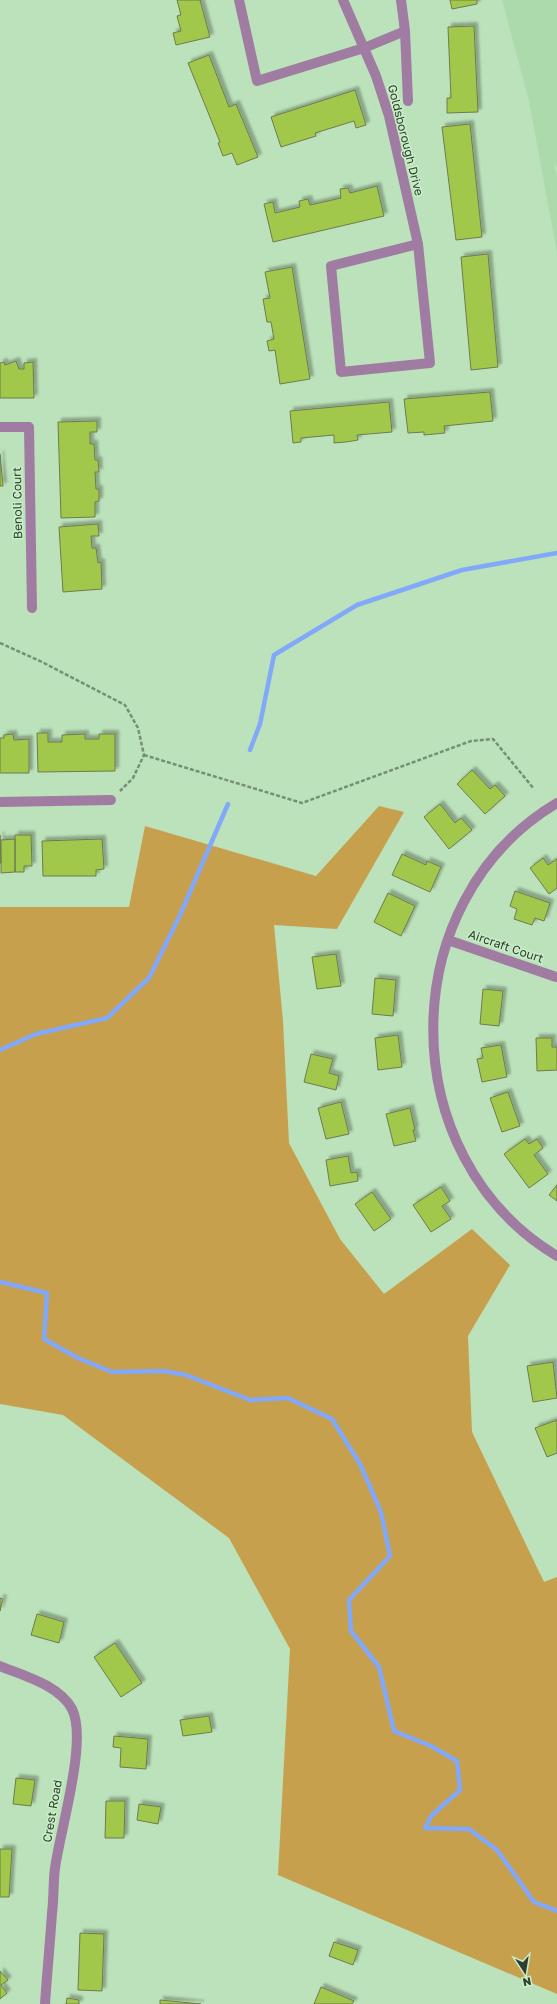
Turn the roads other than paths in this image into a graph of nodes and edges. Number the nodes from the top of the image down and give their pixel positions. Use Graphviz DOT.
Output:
graph roads {
  1 [pos="239,0"];
  2 [pos="343,0"];
  3 [pos="401,0"];
  4 [pos="405,32"];
  5 [pos="364,48"];
  6 [pos="408,101"];
  7 [pos="418,244"];
  8 [pos="0,427"];
  9 [pos="32,608"];
  10 [pos="111,800"];
  11 [pos="0,802"];
  12 [pos="557,803"];
  13 [pos="448,940"];
  14 [pos="556,977"];
  15 [pos="557,1256"];
  16 [pos="0,1666"];
  17 [pos="44,2004"];
  1 -- 5 [label="street"];
  2 -- 5 [label="street, Goldsborough Drive"];
  3 -- 4 [label="street"];
  4 -- 5 [label="street"];
  4 -- 6 [label="street"];
  5 -- 7 [label="street, Goldsborough Drive"];
  7 -- 7 [label="street, Goldsborough Drive"];
  8 -- 9 [label="street, Benoli Court"];
  10 -- 11 [label="street"];
  12 -- 13 [label="street"];
  13 -- 14 [label="street, Aircraft Court"];
  13 -- 15 [label="street"];
  16 -- 17 [label="street, Crest Road"];
}
